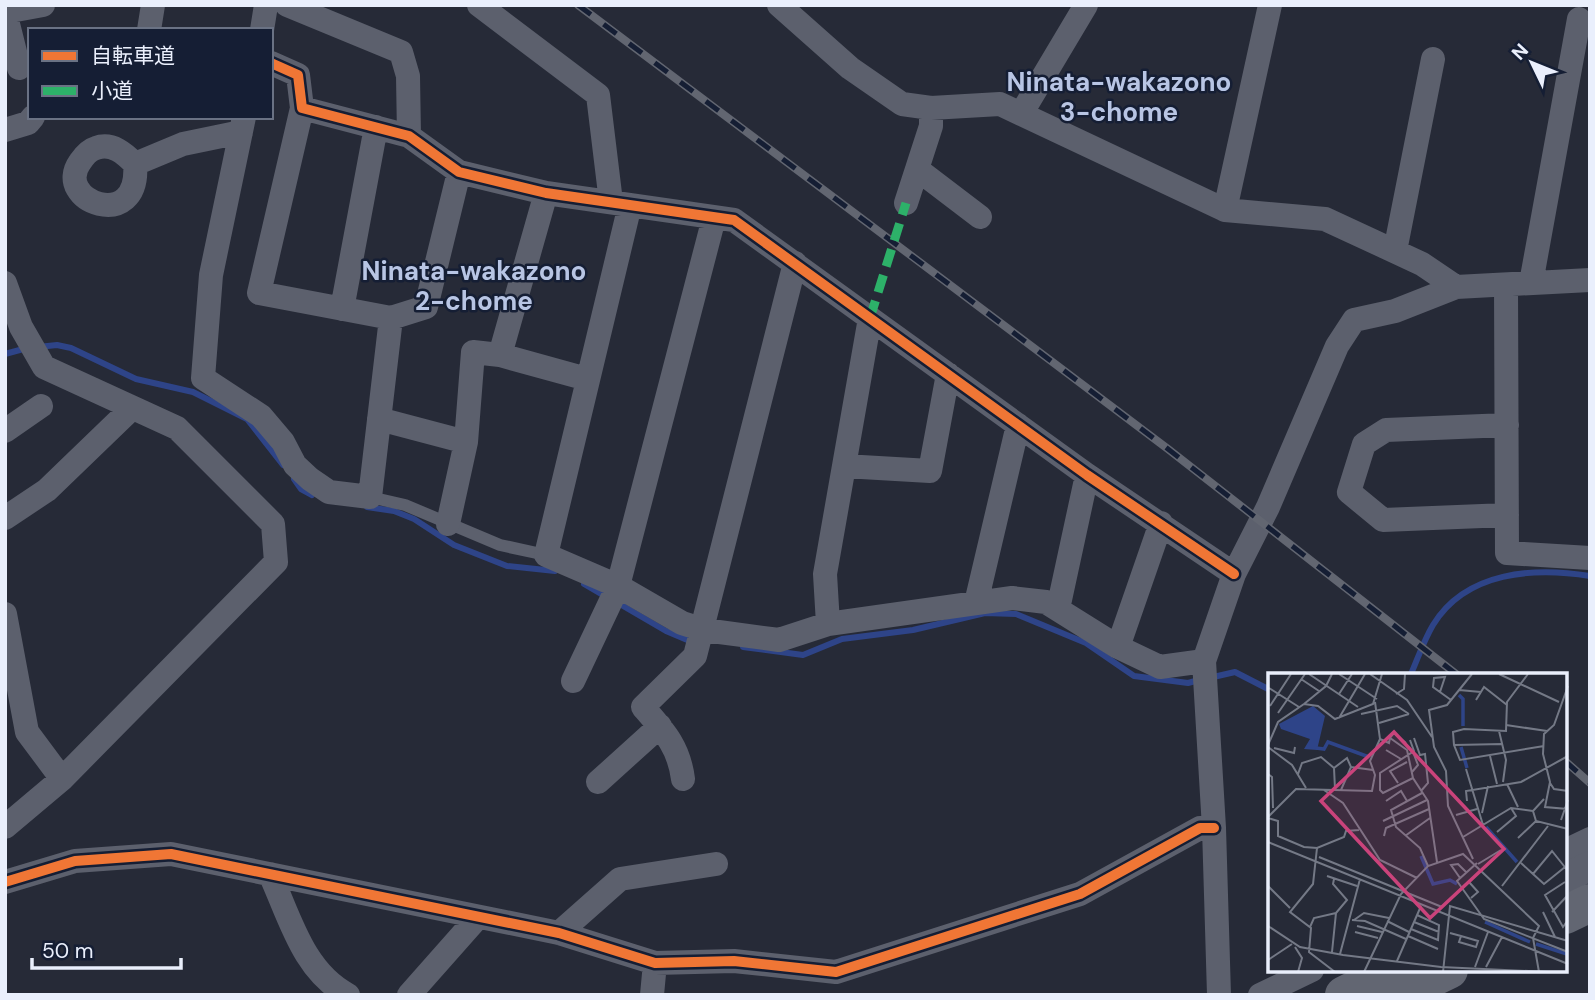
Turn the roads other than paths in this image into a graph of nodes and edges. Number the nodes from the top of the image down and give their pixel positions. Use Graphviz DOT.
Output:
graph roads {
  1 [pos="43,5"];
  2 [pos="153,5"];
  3 [pos="267,5"];
  4 [pos="287,5"];
  5 [pos="479,5"];
  6 [pos="779,5"];
  7 [pos="1086,5"];
  8 [pos="1270,5"];
  9 [pos="1579,19"];
  10 [pos="149,28"];
  11 [pos="262,28"];
  12 [pos="1433,59"];
  13 [pos="273,63"];
  14 [pos="26,74"];
  15 [pos="302,108"];
  16 [pos="931,108"];
  17 [pos="1021,114"];
  18 [pos="31,119"];
  19 [pos="243,125"];
  20 [pos="376,127"];
  21 [pos="5,130"];
  22 [pos="409,136"];
  23 [pos="135,164"];
  24 [pos="917,169"];
  25 [pos="459,172"];
  26 [pos="546,192"];
  27 [pos="906,203"];
  28 [pos="620,204"];
  29 [pos="1225,210"];
  30 [pos="980,217"];
  31 [pos="714,218"];
  32 [pos="1395,251"];
  33 [pos="795,263"];
  34 [pos="1590,280"];
  35 [pos="5,283"];
  36 [pos="1531,283"];
  37 [pos="1506,285"];
  38 [pos="1456,287"];
  39 [pos="342,309"];
  40 [pos="391,318"];
  41 [pos="870,318"];
  42 [pos="500,355"];
  43 [pos="948,374"];
  44 [pos="587,379"];
  45 [pos="41,406"];
  46 [pos="132,408"];
  47 [pos="379,419"];
  48 [pos="1018,425"];
  49 [pos="1507,425"];
  50 [pos="5,431"];
  51 [pos="466,442"];
  52 [pos="844,466"];
  53 [pos="1087,475"];
  54 [pos="370,497"];
  55 [pos="1507,515"];
  56 [pos="5,518"];
  57 [pos="1161,523"];
  58 [pos="448,524"];
  59 [pos="546,555"];
  60 [pos="1590,558"];
  61 [pos="1234,574"];
  62 [pos="613,596"];
  63 [pos="975,603"];
  64 [pos="1058,609"];
  65 [pos="5,614"];
  66 [pos="828,624"];
  67 [pos="700,642"];
  68 [pos="1118,647"];
  69 [pos="1204,661"];
  70 [pos="573,681"];
  71 [pos="660,726"];
  72 [pos="62,779"];
  73 [pos="683,779"];
  74 [pos="598,782"];
  75 [pos="7,821"];
  76 [pos="1214,828"];
  77 [pos="1590,839"];
  78 [pos="1567,849"];
  79 [pos="716,864"];
  80 [pos="1590,866"];
  81 [pos="270,874"];
  82 [pos="1567,876"];
  83 [pos="1590,878"];
  84 [pos="5,882"];
  85 [pos="1567,889"];
  86 [pos="1590,903"];
  87 [pos="1590,912"];
  88 [pos="1567,914"];
  89 [pos="478,917"];
  90 [pos="1567,923"];
  91 [pos="559,933"];
  92 [pos="655,963"];
  93 [pos="1308,972"];
  94 [pos="1375,972"];
  95 [pos="1391,972"];
  96 [pos="1443,982"];
  97 [pos="417,992"];
  98 [pos="348,995"];
  99 [pos="652,995"];
  100 [pos="1219,995"];
  101 [pos="1260,995"];
  102 [pos="1329,995"];
  103 [pos="1344,995"];
  104 [pos="1397,995"];
  1 -- 14 [label="street"];
  2 -- 10 [label="street"];
  3 -- 11 [label="street"];
  4 -- 22 [label="street"];
  5 -- 28 [label="street"];
  6 -- 16 [label="street"];
  7 -- 17 [label="street"];
  8 -- 29 [label="street"];
  9 -- 36 [label="street"];
  12 -- 32 [label="street"];
  13 -- 15 [label="street"];
  15 -- 20 [label="street"];
  15 -- 39 [label="street"];
  16 -- 17 [label="street"];
  16 -- 24 [label="street"];
  17 -- 29 [label="street"];
  18 -- 21 [label="street"];
  19 -- 23 [label="street"];
  19 -- 54 [label="street"];
  20 -- 22 [label="street"];
  20 -- 39 [label="street"];
  22 -- 25 [label="street"];
  24 -- 27 [label="street"];
  24 -- 30 [label="street"];
  25 -- 26 [label="street"];
  25 -- 40 [label="street"];
  26 -- 28 [label="street"];
  26 -- 42 [label="street"];
  28 -- 31 [label="street"];
  28 -- 44 [label="street"];
  29 -- 32 [label="street"];
  31 -- 33 [label="street"];
  31 -- 62 [label="street"];
  32 -- 38 [label="street"];
  33 -- 41 [label="street"];
  33 -- 67 [label="street"];
  34 -- 36 [label="street"];
  35 -- 46 [label="street"];
  36 -- 37 [label="street"];
  37 -- 38 [label="street"];
  37 -- 49 [label="street"];
  38 -- 61 [label="street"];
  39 -- 40 [label="street"];
  40 -- 47 [label="street"];
  41 -- 43 [label="street"];
  41 -- 52 [label="street"];
  42 -- 44 [label="street"];
  42 -- 51 [label="street"];
  43 -- 48 [label="street"];
  43 -- 52 [label="street"];
  44 -- 59 [label="street"];
  45 -- 50 [label="street"];
  46 -- 56 [label="street"];
  46 -- 72 [label="street"];
  47 -- 51 [label="street"];
  47 -- 54 [label="street"];
  48 -- 53 [label="street"];
  48 -- 63 [label="street"];
  49 -- 55 [label="street"];
  49 -- 55 [label="street"];
  51 -- 58 [label="street"];
  52 -- 66 [label="street"];
  53 -- 57 [label="street"];
  53 -- 64 [label="street"];
  54 -- 58 [label="lane"];
  55 -- 60 [label="street"];
  57 -- 61 [label="street"];
  57 -- 68 [label="street"];
  58 -- 59 [label="lane"];
  59 -- 62 [label="street"];
  61 -- 69 [label="street"];
  62 -- 67 [label="street"];
  62 -- 70 [label="street"];
  63 -- 64 [label="street"];
  63 -- 66 [label="street"];
  64 -- 68 [label="street"];
  65 -- 72 [label="street"];
  66 -- 67 [label="street"];
  67 -- 71 [label="street"];
  68 -- 69 [label="street"];
  69 -- 76 [label="street"];
  71 -- 73 [label="street"];
  71 -- 74 [label="street"];
  72 -- 75 [label="street"];
  76 -- 92 [label="street"];
  76 -- 100 [label="street"];
  77 -- 78 [label="street"];
  79 -- 91 [label="street"];
  80 -- 82 [label="street"];
  81 -- 84 [label="street"];
  81 -- 89 [label="street"];
  81 -- 98 [label="street"];
  83 -- 85 [label="highway"];
  86 -- 88 [label="highway"];
  87 -- 90 [label="street"];
  89 -- 91 [label="street"];
  89 -- 97 [label="street"];
  91 -- 92 [label="street"];
  92 -- 99 [label="street"];
  93 -- 101 [label="street"];
  94 -- 102 [label="street"];
  95 -- 103 [label="highway"];
  96 -- 104 [label="highway"];
}
